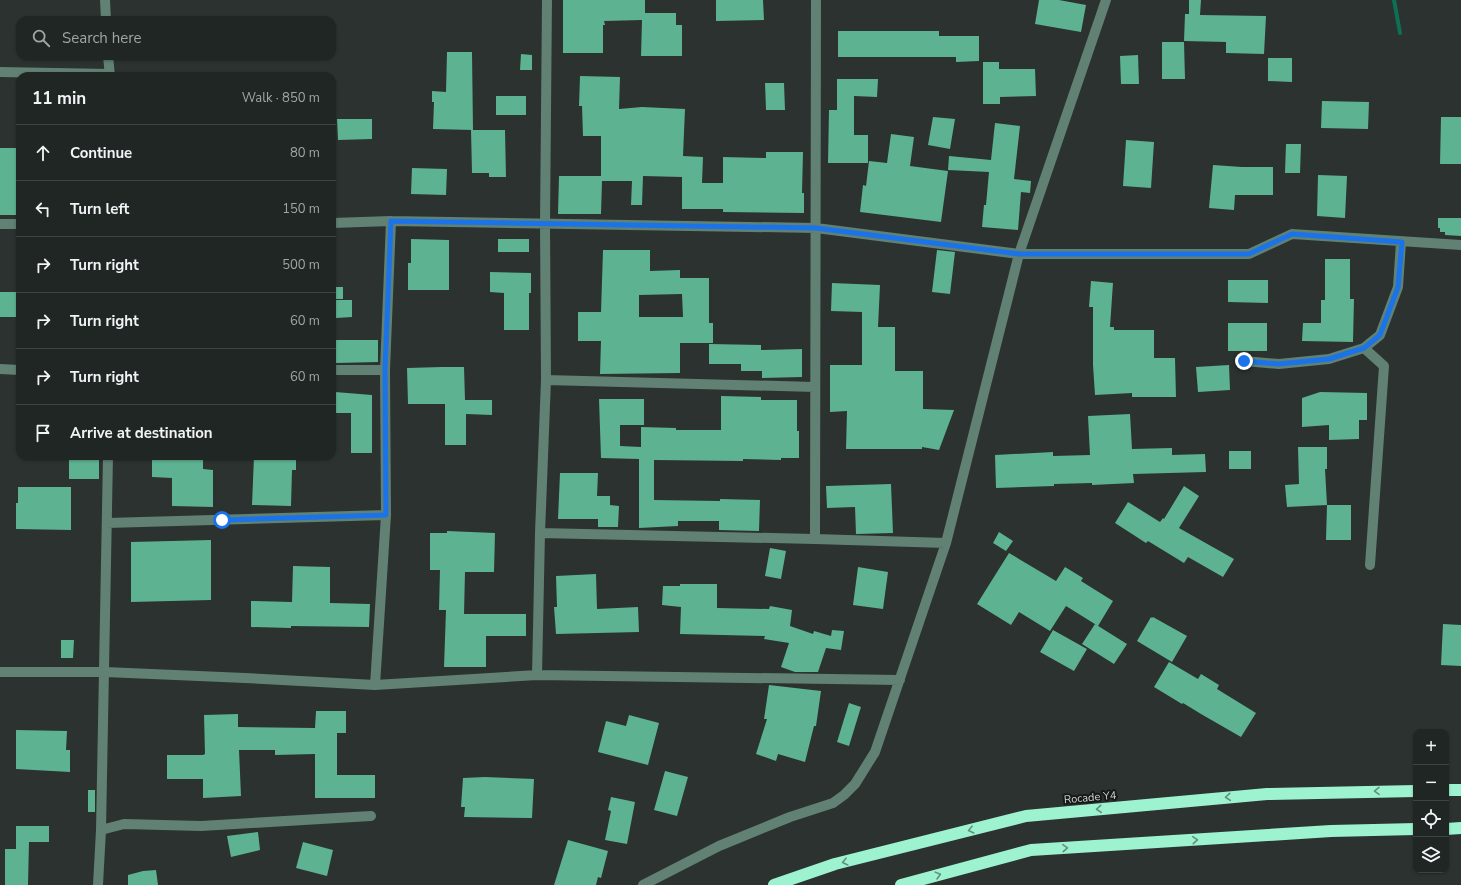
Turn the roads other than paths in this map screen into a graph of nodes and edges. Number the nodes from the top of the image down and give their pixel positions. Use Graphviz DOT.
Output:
graph roads {
  1 [pos="105,0"];
  2 [pos="547,0"];
  3 [pos="816,0"];
  4 [pos="1106,0"];
  5 [pos="106,16"];
  6 [pos="108,60"];
  7 [pos="0,72"];
  8 [pos="16,72"];
  9 [pos="110,72"];
  10 [pos="391,221"];
  11 [pos="0,224"];
  12 [pos="16,224"];
  13 [pos="336,224"];
  14 [pos="545,224"];
  15 [pos="816,228"];
  16 [pos="1402,242"];
  17 [pos="1461,246"];
  18 [pos="1019,254"];
  19 [pos="1364,348"];
  20 [pos="1244,361"];
  21 [pos="0,369"];
  22 [pos="16,370"];
  23 [pos="336,370"];
  24 [pos="385,370"];
  25 [pos="546,380"];
  26 [pos="815,387"];
  27 [pos="108,460"];
  28 [pos="386,515"];
  29 [pos="107,523"];
  30 [pos="540,534"];
  31 [pos="815,539"];
  32 [pos="946,543"];
  33 [pos="1370,565"];
  34 [pos="0,672"];
  35 [pos="105,672"];
  36 [pos="537,675"];
  37 [pos="900,680"];
  38 [pos="375,685"];
  39 [pos="1449,790"];
  40 [pos="1461,790"];
  41 [pos="1413,791"];
  42 [pos="371,816"];
  43 [pos="1461,828"];
  44 [pos="1413,829"];
  45 [pos="1449,829"];
  46 [pos="102,830"];
  47 [pos="98,885"];
  48 [pos="643,885"];
  49 [pos="774,885"];
  50 [pos="900,885"];
  1 -- 5 [label="street"];
  2 -- 14 [label="street"];
  3 -- 15 [label="street"];
  4 -- 18 [label="street"];
  6 -- 9 [label="street"];
  7 -- 8 [label="street"];
  10 -- 13 [label="street"];
  10 -- 14 [label="street"];
  10 -- 24 [label="street"];
  11 -- 12 [label="street"];
  14 -- 15 [label="street"];
  14 -- 25 [label="street"];
  15 -- 18 [label="street"];
  15 -- 26 [label="street"];
  16 -- 17 [label="street"];
  16 -- 18 [label="street"];
  16 -- 19 [label="street"];
  18 -- 32 [label="street"];
  19 -- 20 [label="street"];
  19 -- 33 [label="street"];
  21 -- 22 [label="street"];
  23 -- 24 [label="street"];
  24 -- 28 [label="street"];
  25 -- 26 [label="street"];
  25 -- 30 [label="street"];
  26 -- 31 [label="street"];
  27 -- 29 [label="street"];
  28 -- 29 [label="street"];
  28 -- 38 [label="street"];
  29 -- 35 [label="street"];
  30 -- 31 [label="street"];
  30 -- 36 [label="street"];
  31 -- 32 [label="street"];
  32 -- 37 [label="street"];
  34 -- 35 [label="street"];
  35 -- 38 [label="street"];
  35 -- 46 [label="street"];
  36 -- 37 [label="street"];
  36 -- 38 [label="street"];
  37 -- 48 [label="street"];
  39 -- 40 [label="highway"];
  41 -- 49 [label="highway, Rocade Y4, one-way"];
  42 -- 46 [label="street"];
  43 -- 45 [label="highway"];
  50 -- 44 [label="highway, one-way"];
  46 -- 47 [label="street"];
}
